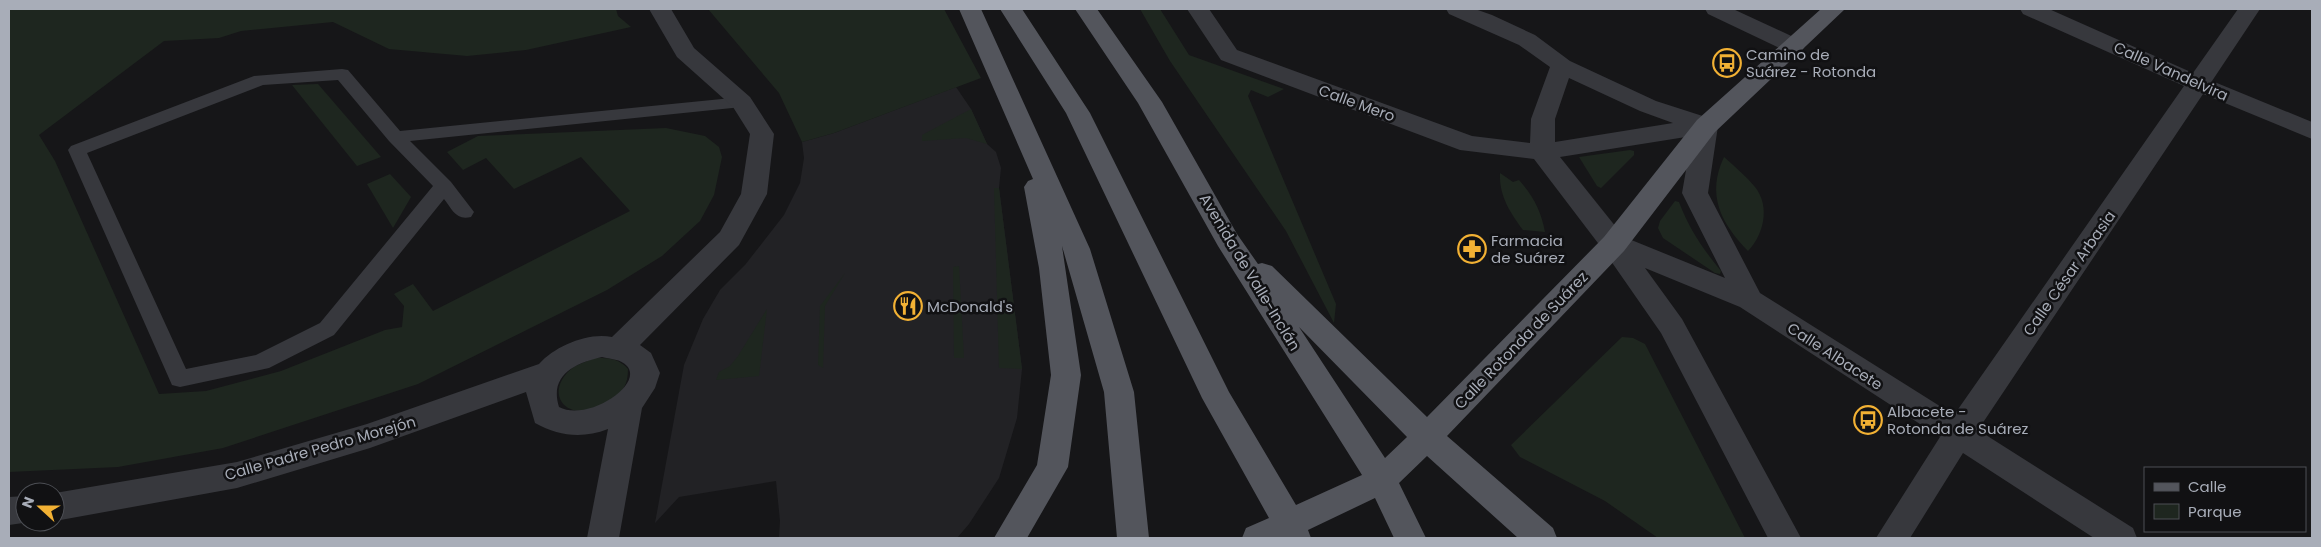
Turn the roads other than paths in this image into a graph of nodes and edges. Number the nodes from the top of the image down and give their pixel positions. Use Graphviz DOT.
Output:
graph roads {
  1 [pos="660,9"];
  2 [pos="970,9"];
  3 [pos="1011,9"];
  4 [pos="1086,9"];
  5 [pos="1198,9"];
  6 [pos="1457,9"];
  7 [pos="1716,9"];
  8 [pos="1834,9"];
  9 [pos="2031,9"];
  10 [pos="2249,9"];
  11 [pos="1794,46"];
  12 [pos="1562,66"];
  13 [pos="2199,84"];
  14 [pos="742,102"];
  15 [pos="1706,126"];
  16 [pos="2312,131"];
  17 [pos="1026,134"];
  18 [pos="395,137"];
  19 [pos="1542,152"];
  20 [pos="444,186"];
  21 [pos="464,212"];
  22 [pos="1227,238"];
  23 [pos="1614,244"];
  24 [pos="1750,300"];
  25 [pos="620,347"];
  26 [pos="550,372"];
  27 [pos="627,406"];
  28 [pos="1959,433"];
  29 [pos="1427,437"];
  30 [pos="1382,480"];
  31 [pos="65,505"];
  32 [pos="1292,530"];
  33 [pos="603,538"];
  34 [pos="1010,538"];
  35 [pos="1133,538"];
  36 [pos="1258,538"];
  37 [pos="1410,538"];
  38 [pos="1542,538"];
  39 [pos="1785,538"];
  40 [pos="1892,538"];
  41 [pos="2121,538"];
  1 -- 14 [label="street"];
  2 -- 17 [label="main road"];
  3 -- 32 [label="main road"];
  4 -- 22 [label="main road, Avenida de Valle-Inclán"];
  5 -- 19 [label="street, Calle Mero"];
  6 -- 12 [label="street"];
  7 -- 11 [label="street"];
  8 -- 11 [label="main road, Calle Rotonda de Suárez"];
  9 -- 13 [label="street, Calle Vandelvira"];
  10 -- 13 [label="street, Calle César Arbasia"];
  11 -- 15 [label="main road, Calle Rotonda de Suárez"];
  12 -- 15 [label="street"];
  12 -- 19 [label="street"];
  13 -- 16 [label="street, Calle Vandelvira"];
  13 -- 28 [label="street, Calle César Arbasia"];
  14 -- 18 [label="lane"];
  14 -- 25 [label="street"];
  15 -- 19 [label="street"];
  15 -- 23 [label="main road, Calle Rotonda de Suárez"];
  15 -- 24 [label="street"];
  17 -- 34 [label="main road"];
  17 -- 35 [label="main road"];
  18 -- 20 [label="lane"];
  18 -- 20 [label="lane"];
  19 -- 23 [label="street"];
  20 -- 21 [label="lane"];
  22 -- 29 [label="main road"];
  22 -- 30 [label="main road, Avenida de Valle-Inclán"];
  23 -- 24 [label="street, Calle Albacete"];
  23 -- 29 [label="main road, Calle Rotonda de Suárez"];
  23 -- 39 [label="street"];
  24 -- 28 [label="street, Calle Albacete"];
  25 -- 26 [label="street"];
  25 -- 27 [label="street"];
  26 -- 27 [label="street"];
  26 -- 31 [label="street, Calle Padre Pedro Morejón"];
  27 -- 33 [label="street"];
  28 -- 40 [label="street, Calle César Arbasia"];
  28 -- 41 [label="street, Calle Albacete"];
  29 -- 30 [label="main road, Calle Rotonda de Suárez"];
  29 -- 38 [label="main road"];
  30 -- 32 [label="main road, Calle Rotonda de Suárez"];
  30 -- 37 [label="main road, Avenida de Valle-Inclán"];
  32 -- 36 [label="main road, Calle Rotonda de Suárez"];
}
